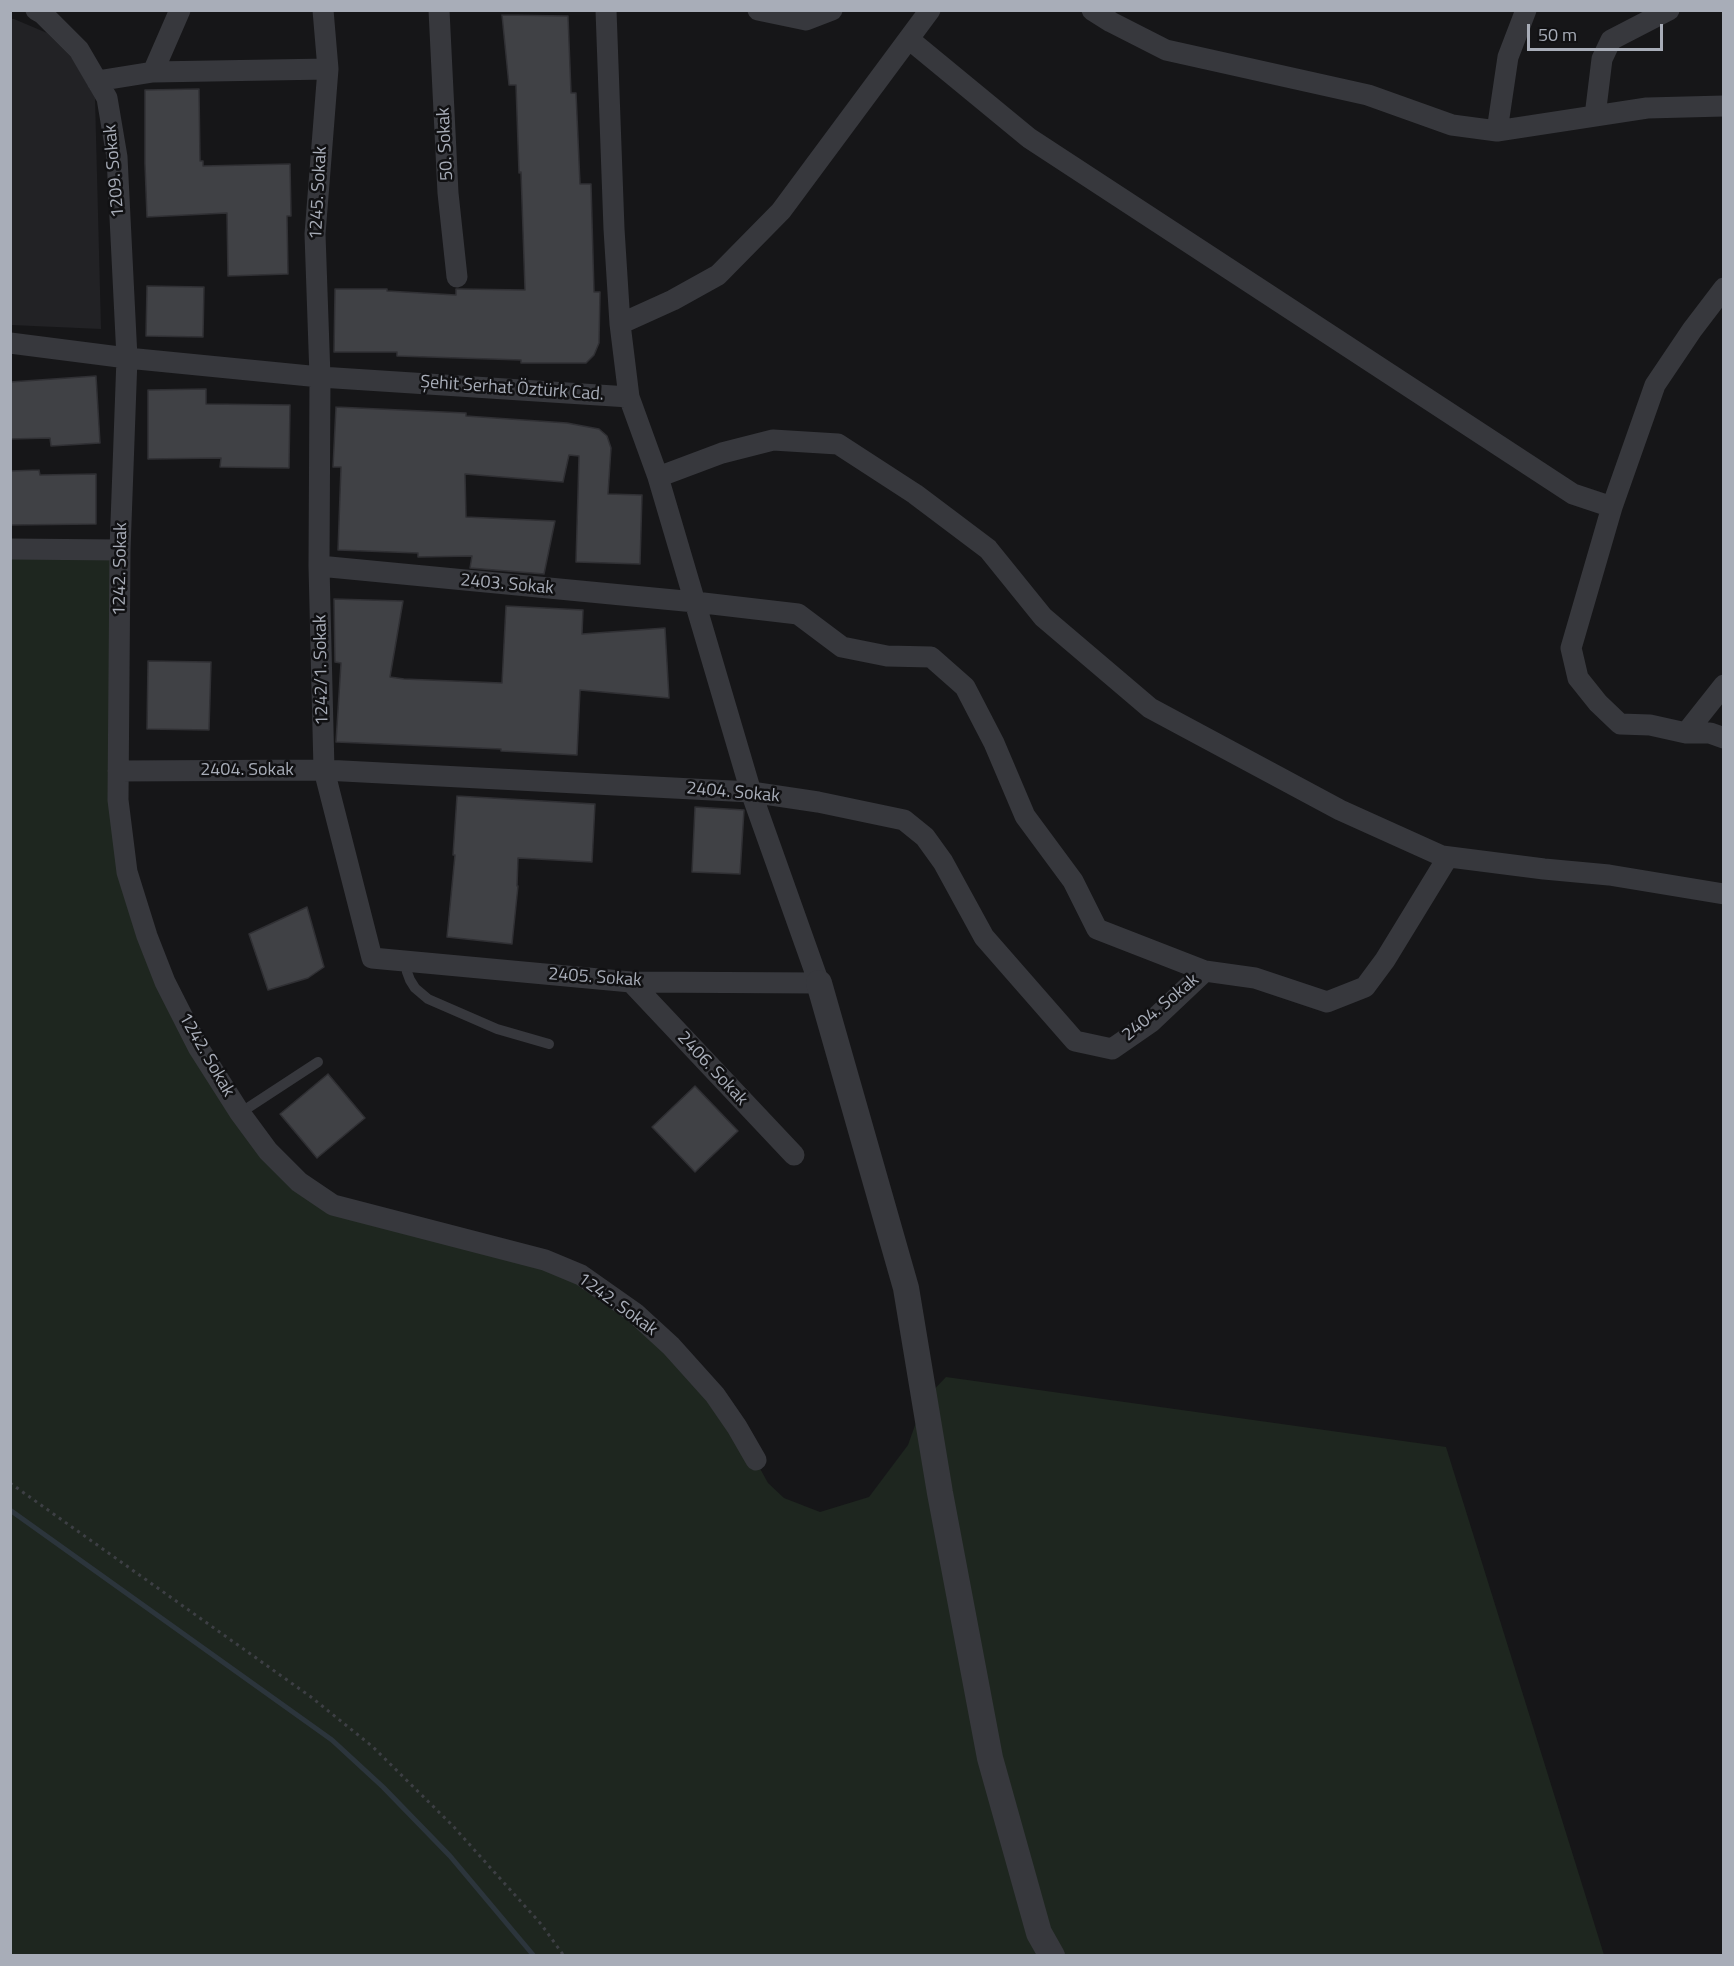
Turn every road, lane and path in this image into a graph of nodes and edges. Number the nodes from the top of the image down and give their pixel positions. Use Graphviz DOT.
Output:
graph roads {
  1 [pos="36,10"];
  2 [pos="180,10"];
  3 [pos="323,10"];
  4 [pos="439,10"];
  5 [pos="606,10"];
  6 [pos="758,10"];
  7 [pos="832,10"];
  8 [pos="930,10"];
  9 [pos="1092,10"];
  10 [pos="1526,10"];
  11 [pos="1669,10"];
  12 [pos="910,40"];
  13 [pos="328,69"];
  14 [pos="153,72"];
  15 [pos="97,81"];
  16 [pos="1724,106"];
  17 [pos="1595,116"];
  18 [pos="1497,131"];
  19 [pos="457,278"];
  20 [pos="1724,288"];
  21 [pos="620,324"];
  22 [pos="10,343"];
  23 [pos="127,358"];
  24 [pos="320,377"];
  25 [pos="628,397"];
  26 [pos="658,477"];
  27 [pos="1612,507"];
  28 [pos="10,549"];
  29 [pos="120,550"];
  30 [pos="320,566"];
  31 [pos="695,602"];
  32 [pos="1724,685"];
  33 [pos="1686,733"];
  34 [pos="1724,738"];
  35 [pos="324,770"];
  36 [pos="118,771"];
  37 [pos="751,792"];
  38 [pos="1448,857"];
  39 [pos="1724,894"];
  40 [pos="408,953"];
  41 [pos="372,958"];
  42 [pos="1205,971"];
  43 [pos="631,982"];
  44 [pos="819,983"];
  45 [pos="549,1044"];
  46 [pos="318,1062"];
  47 [pos="240,1113"];
  48 [pos="794,1155"];
  49 [pos="756,1460"];
  50 [pos="10,1483"];
  51 [pos="564,1956"];
  52 [pos="1052,1956"];
  1 -- 15 [label="street, 1209. Sokak"];
  2 -- 14 [label="street"];
  3 -- 13 [label="street, 1245. Sokak"];
  4 -- 19 [label="street, 50. Sokak"];
  5 -- 21 [label="street, Şehit Serhat Öztürk Cad."];
  6 -- 7 [label="street"];
  8 -- 12 [label="street"];
  9 -- 18 [label="street"];
  10 -- 18 [label="street"];
  11 -- 17 [label="street"];
  12 -- 21 [label="street"];
  12 -- 27 [label="street"];
  13 -- 14 [label="street"];
  13 -- 24 [label="street, 1245. Sokak"];
  14 -- 15 [label="street"];
  15 -- 23 [label="street, 1209. Sokak"];
  16 -- 17 [label="street"];
  17 -- 18 [label="street"];
  20 -- 27 [label="street"];
  21 -- 25 [label="street, Şehit Serhat Öztürk Cad."];
  22 -- 23 [label="street, Şehit Serhat Öztürk Cad."];
  23 -- 24 [label="street, Şehit Serhat Öztürk Cad."];
  23 -- 29 [label="street, 1242. Sokak"];
  24 -- 25 [label="street, Şehit Serhat Öztürk Cad."];
  24 -- 30 [label="street, 1242/1. Sokak"];
  25 -- 26 [label="street"];
  26 -- 31 [label="street"];
  26 -- 38 [label="street"];
  27 -- 33 [label="street"];
  28 -- 29 [label="street"];
  29 -- 36 [label="street, 1242. Sokak"];
  30 -- 31 [label="street, 2403. Sokak"];
  30 -- 35 [label="street, 1242/1. Sokak"];
  31 -- 37 [label="street"];
  31 -- 42 [label="street, 2403. Sokak"];
  32 -- 33 [label="street"];
  33 -- 34 [label="street"];
  35 -- 36 [label="street, 2404. Sokak"];
  35 -- 37 [label="street, 2404. Sokak"];
  35 -- 41 [label="street, 1242/1. Sokak"];
  36 -- 47 [label="street, 1242. Sokak"];
  37 -- 42 [label="street, 2404. Sokak"];
  37 -- 44 [label="street"];
  38 -- 39 [label="street"];
  38 -- 42 [label="street, 2403. Sokak"];
  40 -- 45 [label="lane"];
  41 -- 43 [label="street, 2405. Sokak"];
  43 -- 44 [label="street, 2405. Sokak"];
  43 -- 48 [label="street, 2406. Sokak"];
  44 -- 52 [label="street"];
  46 -- 47 [label="lane"];
  47 -- 49 [label="street, 1242. Sokak"];
  50 -- 51 [label="path"];
}
